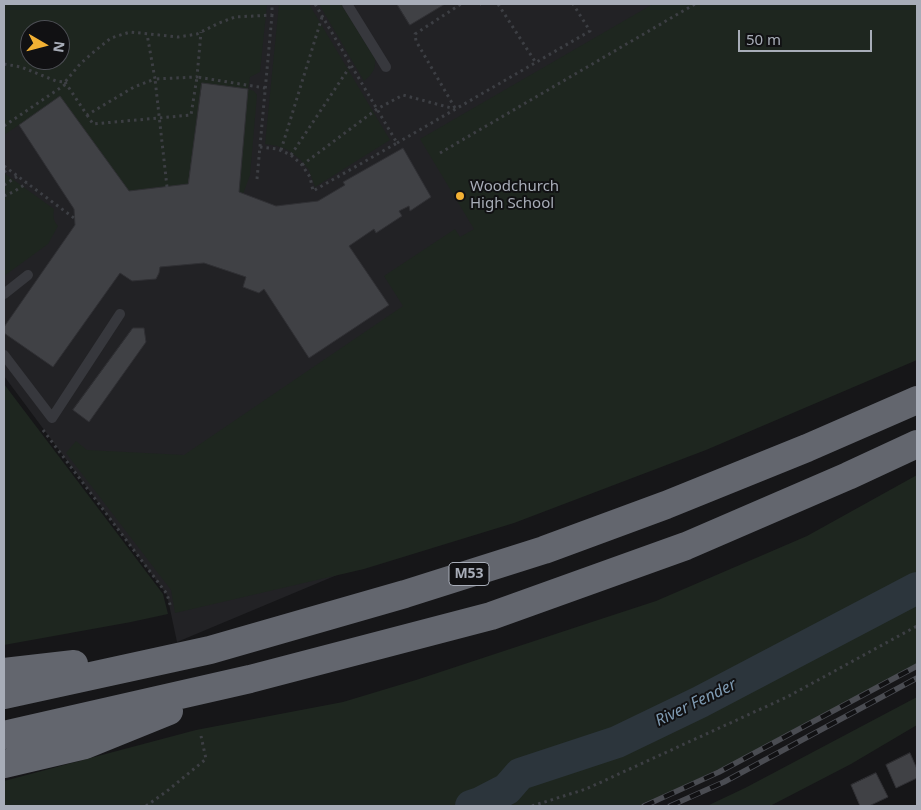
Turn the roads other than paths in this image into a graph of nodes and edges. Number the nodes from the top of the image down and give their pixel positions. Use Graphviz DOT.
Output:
graph roads {
  1 [pos="347,4"];
  2 [pos="386,67"];
  3 [pos="28,275"];
  4 [pos="4,294"];
  5 [pos="120,314"];
  6 [pos="4,354"];
  7 [pos="917,400"];
  8 [pos="917,444"];
  9 [pos="210,650"];
  10 [pos="4,672"];
  11 [pos="250,679"];
  12 [pos="4,696"];
  13 [pos="4,735"];
  14 [pos="4,764"];
  1 -- 2 [label="lane"];
  3 -- 4 [label="lane"];
  5 -- 6 [label="lane"];
  7 -- 9 [label="highway, M53"];
  8 -- 11 [label="highway"];
  9 -- 10 [label="highway"];
  9 -- 12 [label="highway, M53"];
  11 -- 13 [label="highway"];
  11 -- 14 [label="highway"];
}
